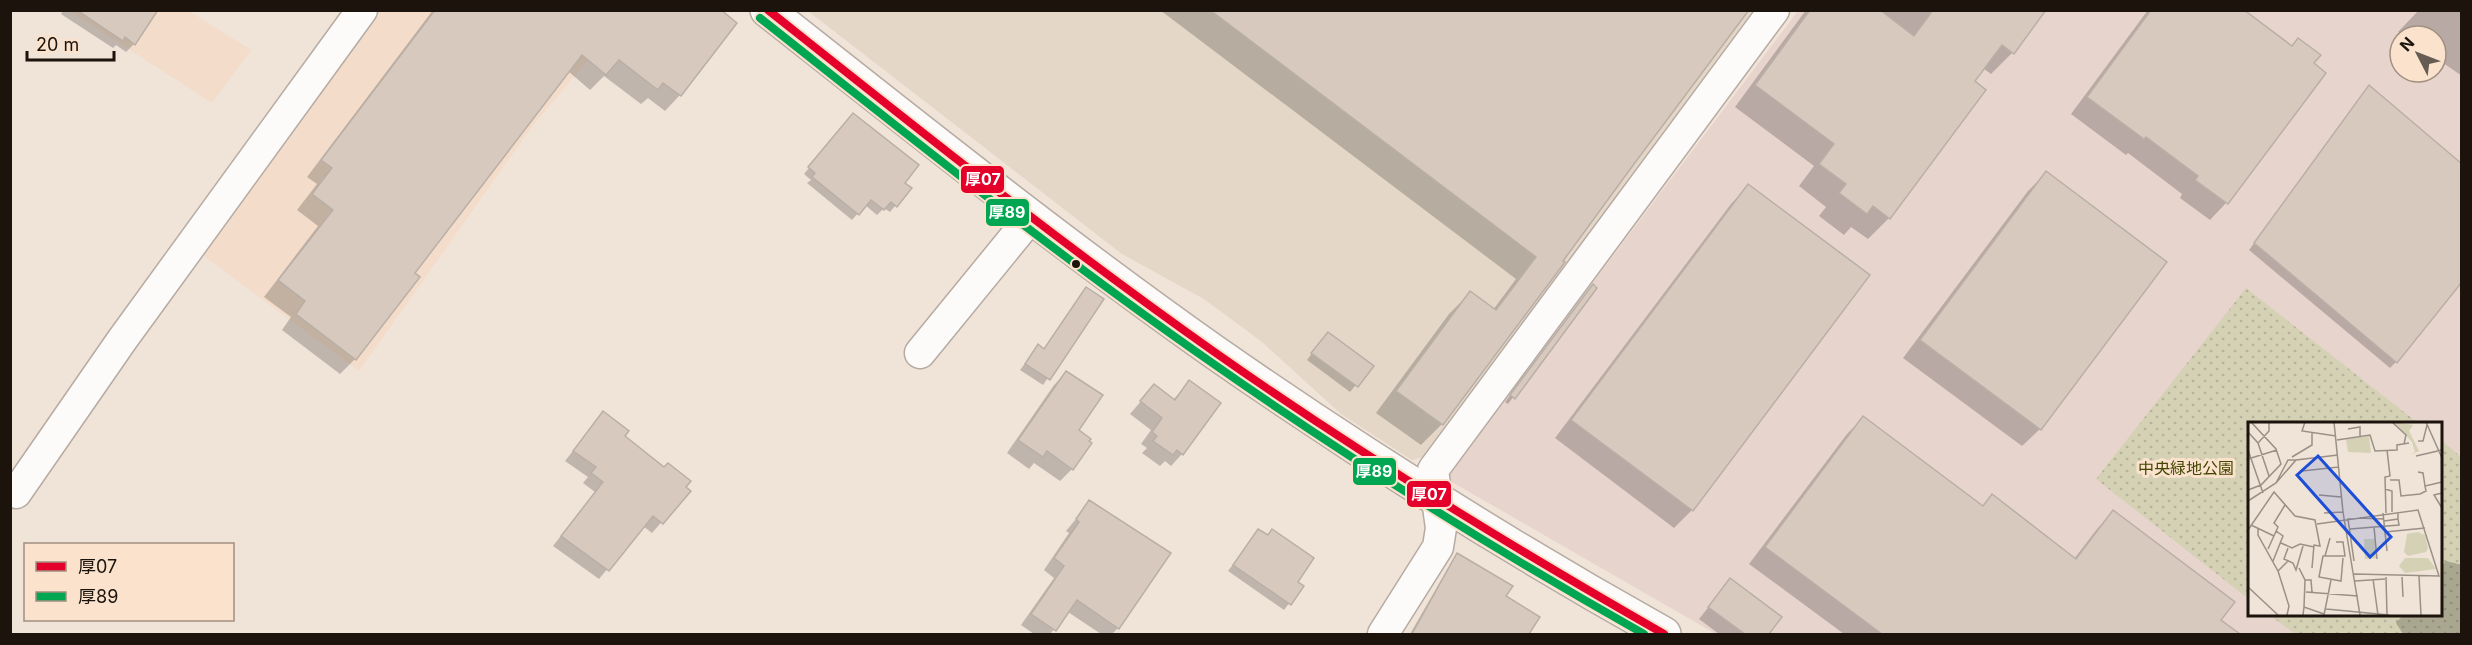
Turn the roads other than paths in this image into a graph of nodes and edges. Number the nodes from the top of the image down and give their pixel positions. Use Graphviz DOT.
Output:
graph roads {
  1 [pos="362,10"];
  2 [pos="767,10"];
  3 [pos="1774,10"];
  4 [pos="1031,217"];
  5 [pos="920,353"];
  6 [pos="16,493"];
  7 [pos="1436,500"];
  8 [pos="1383,634"];
  9 [pos="1664,634"];
  1 -- 6 [label="street"];
  2 -- 4 [label="main road"];
  3 -- 7 [label="street"];
  4 -- 5 [label="street"];
  4 -- 7 [label="main road"];
  7 -- 8 [label="street"];
  7 -- 9 [label="main road"];
}
